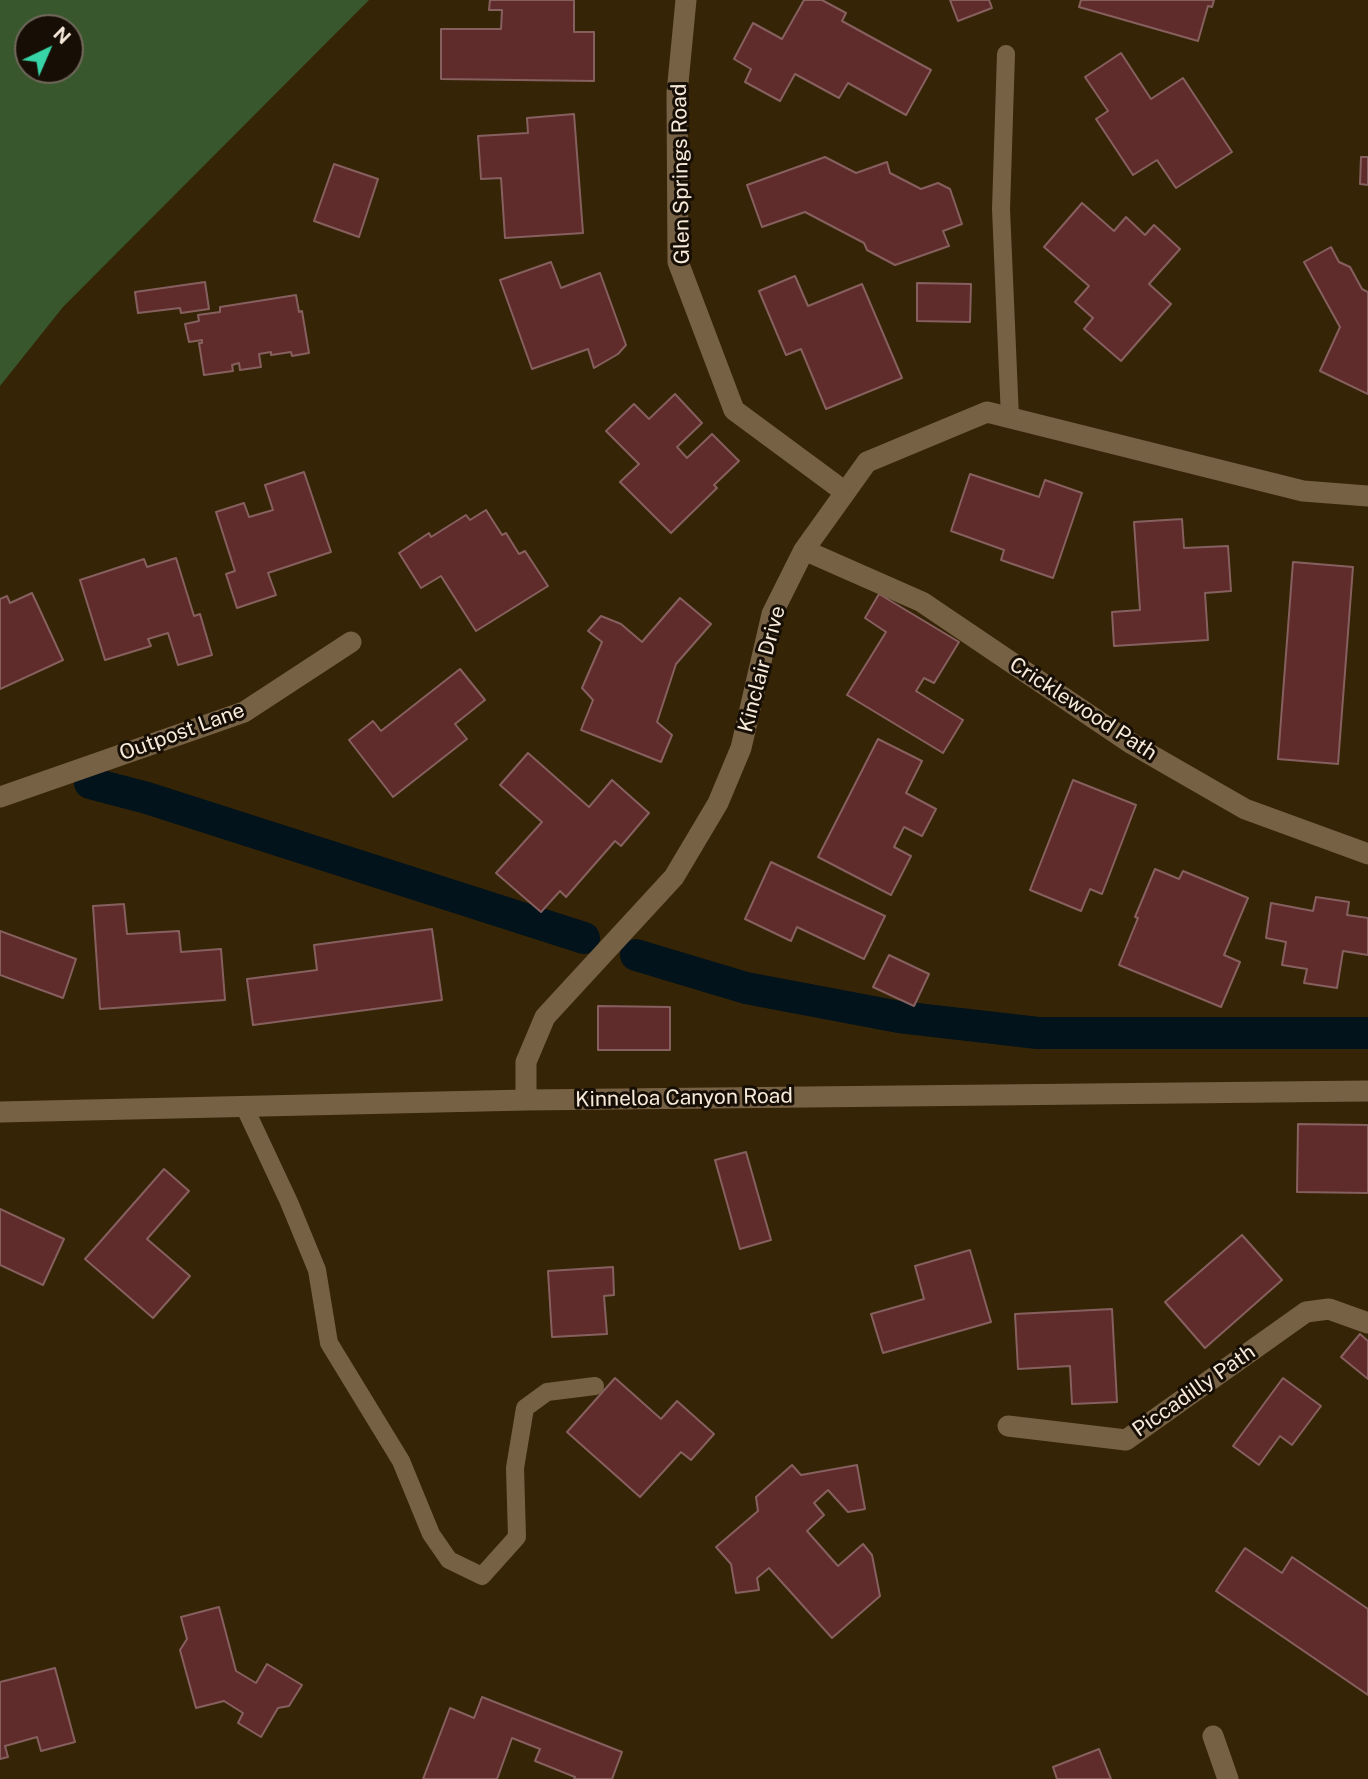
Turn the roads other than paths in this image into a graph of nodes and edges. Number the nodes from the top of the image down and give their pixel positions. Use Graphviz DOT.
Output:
graph roads {
  1 [pos="686,0"];
  2 [pos="1006,54"];
  3 [pos="1010,418"];
  4 [pos="845,492"];
  5 [pos="1368,496"];
  6 [pos="804,550"];
  7 [pos="351,642"];
  8 [pos="0,797"];
  9 [pos="1368,854"];
  10 [pos="1368,1091"];
  11 [pos="526,1100"];
  12 [pos="244,1106"];
  13 [pos="0,1112"];
  14 [pos="1368,1324"];
  15 [pos="595,1386"];
  16 [pos="1008,1426"];
  17 [pos="1213,1736"];
  18 [pos="1228,1779"];
  1 -- 4 [label="street, Glen Springs Road"];
  2 -- 3 [label="lane"];
  3 -- 4 [label="street, Kinclair Drive"];
  3 -- 5 [label="street, Kinclair Drive"];
  4 -- 6 [label="street, Kinclair Drive"];
  6 -- 9 [label="street, Cricklewood Path"];
  6 -- 11 [label="street, Kinclair Drive"];
  7 -- 8 [label="street, Outpost Lane"];
  10 -- 11 [label="street, Kinneloa Canyon Road"];
  11 -- 12 [label="street, Kinneloa Canyon Road"];
  12 -- 13 [label="street, Kinneloa Canyon Road"];
  12 -- 15 [label="lane"];
  14 -- 16 [label="street, Piccadilly Path"];
  17 -- 18 [label="street"];
}
